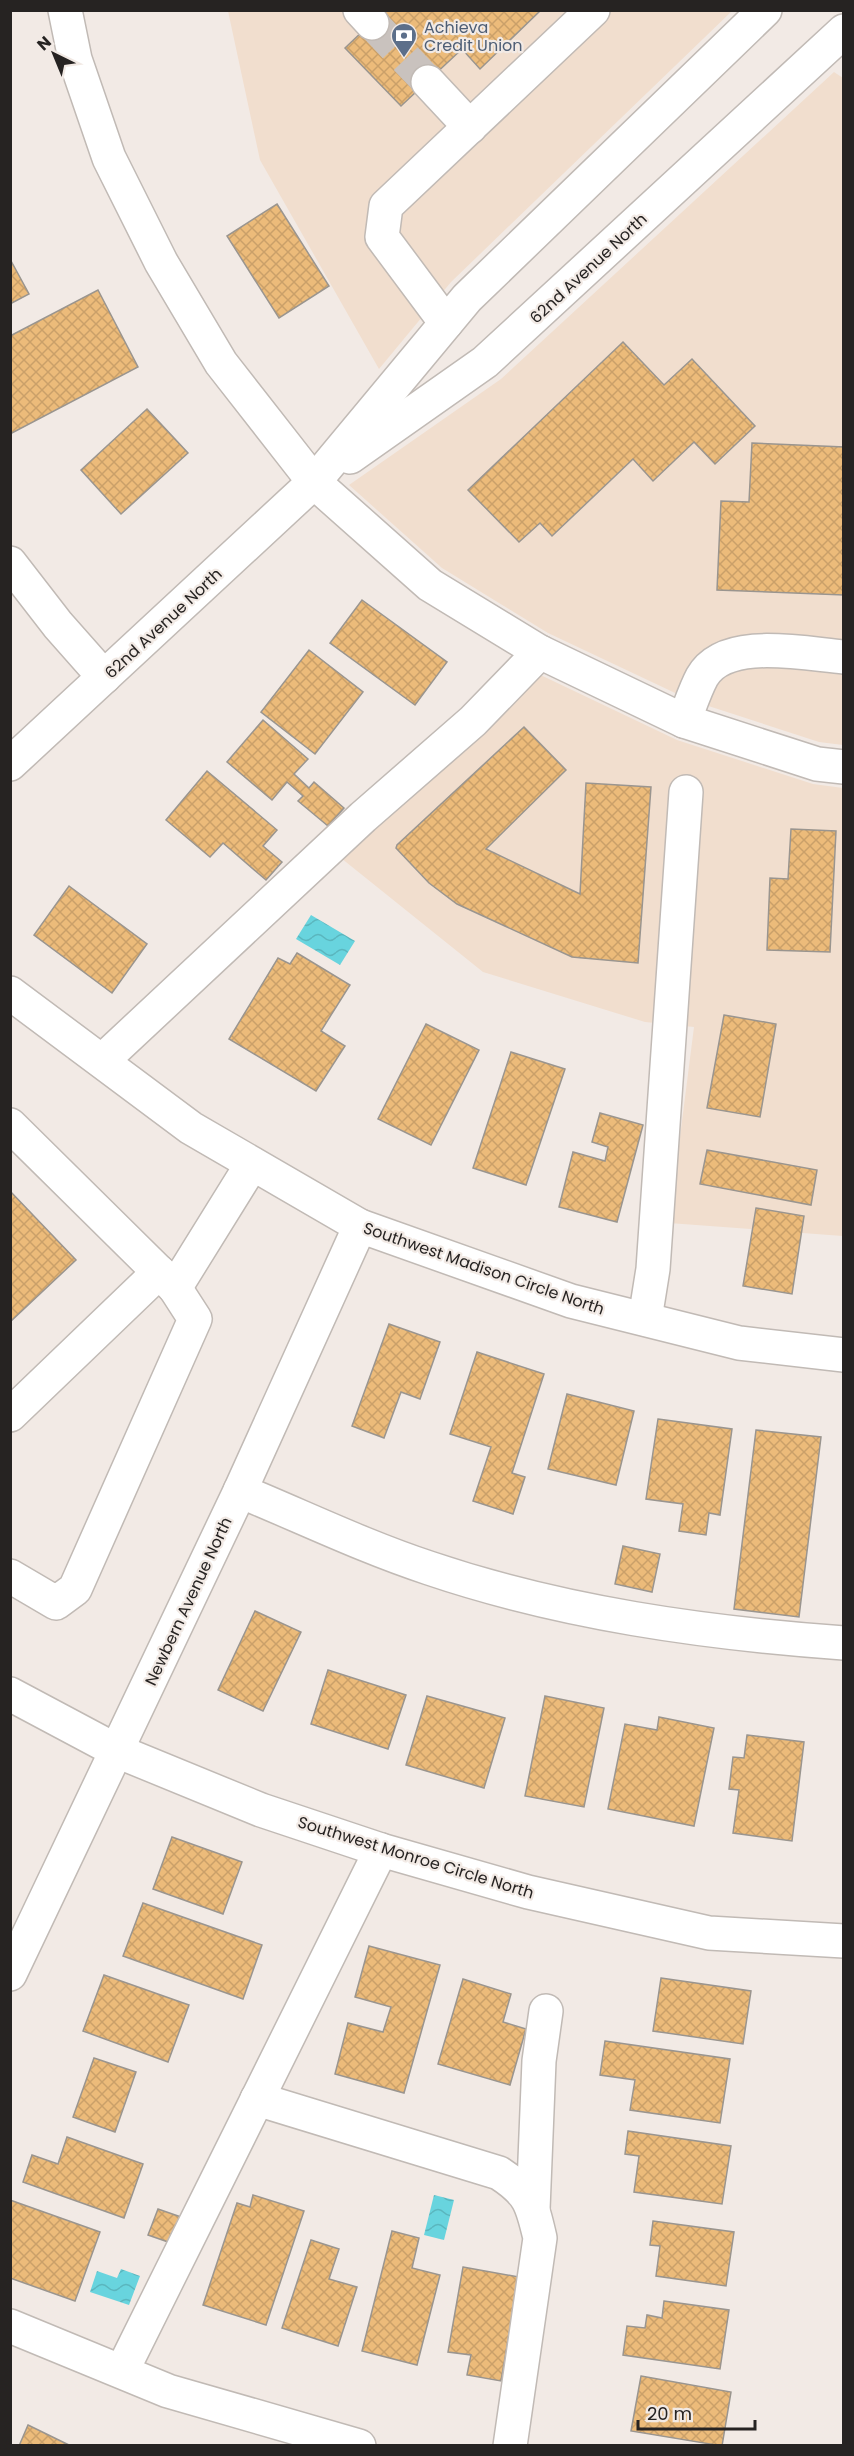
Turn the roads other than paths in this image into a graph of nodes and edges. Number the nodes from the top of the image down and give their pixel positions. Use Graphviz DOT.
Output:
graph roads {
  1 [pos="65,10"];
  2 [pos="593,10"];
  3 [pos="765,10"];
  4 [pos="839,43"];
  5 [pos="428,82"];
  6 [pos="470,127"];
  7 [pos="446,323"];
  8 [pos="314,482"];
  9 [pos="10,563"];
  10 [pos="540,652"];
  11 [pos="843,657"];
  12 [pos="104,677"];
  13 [pos="684,721"];
  14 [pos="10,764"];
  15 [pos="843,767"];
  16 [pos="686,792"];
  17 [pos="16,1007"];
  18 [pos="102,1061"];
  19 [pos="10,1125"];
  20 [pos="252,1164"];
  21 [pos="360,1226"];
  22 [pos="167,1280"];
  23 [pos="645,1319"];
  24 [pos="843,1355"];
  25 [pos="10,1415"];
  26 [pos="240,1491"];
  27 [pos="10,1576"];
  28 [pos="843,1643"];
  29 [pos="10,1694"];
  30 [pos="117,1751"];
  31 [pos="381,1850"];
  32 [pos="843,1941"];
  33 [pos="10,1974"];
  34 [pos="546,2011"];
  35 [pos="257,2099"];
  36 [pos="533,2209"];
  37 [pos="10,2326"];
  38 [pos="122,2371"];
  39 [pos="359,2445"];
  40 [pos="510,2445"];
  1 -- 8 [label="street"];
  2 -- 6 [label="street"];
  3 -- 7 [label="street, 62nd Avenue North"];
  4 -- 8 [label="street, 62nd Avenue North"];
  5 -- 6 [label="street"];
  6 -- 7 [label="street"];
  7 -- 8 [label="street, 62nd Avenue North"];
  8 -- 10 [label="street"];
  8 -- 12 [label="street, 62nd Avenue North"];
  9 -- 12 [label="street"];
  10 -- 13 [label="street"];
  10 -- 18 [label="street"];
  11 -- 13 [label="street"];
  12 -- 14 [label="street, 62nd Avenue North"];
  13 -- 15 [label="street"];
  16 -- 23 [label="street"];
  17 -- 18 [label="street, Southwest Madison Circle North"];
  18 -- 20 [label="street, Southwest Madison Circle North"];
  19 -- 22 [label="street"];
  20 -- 21 [label="street, Southwest Madison Circle North"];
  20 -- 22 [label="street"];
  21 -- 23 [label="street, Southwest Madison Circle North"];
  21 -- 26 [label="street, Newbern Avenue North"];
  22 -- 25 [label="street"];
  22 -- 27 [label="street"];
  23 -- 24 [label="street, Southwest Madison Circle North"];
  26 -- 28 [label="street"];
  26 -- 30 [label="street, Newbern Avenue North"];
  29 -- 30 [label="street, Southwest Monroe Circle North"];
  30 -- 31 [label="street, Southwest Monroe Circle North"];
  30 -- 33 [label="street, Newbern Avenue North"];
  31 -- 32 [label="street, Southwest Monroe Circle North"];
  31 -- 35 [label="street"];
  34 -- 36 [label="street"];
  35 -- 36 [label="street"];
  35 -- 38 [label="street"];
  36 -- 40 [label="street"];
  37 -- 38 [label="street"];
  38 -- 39 [label="street"];
}
